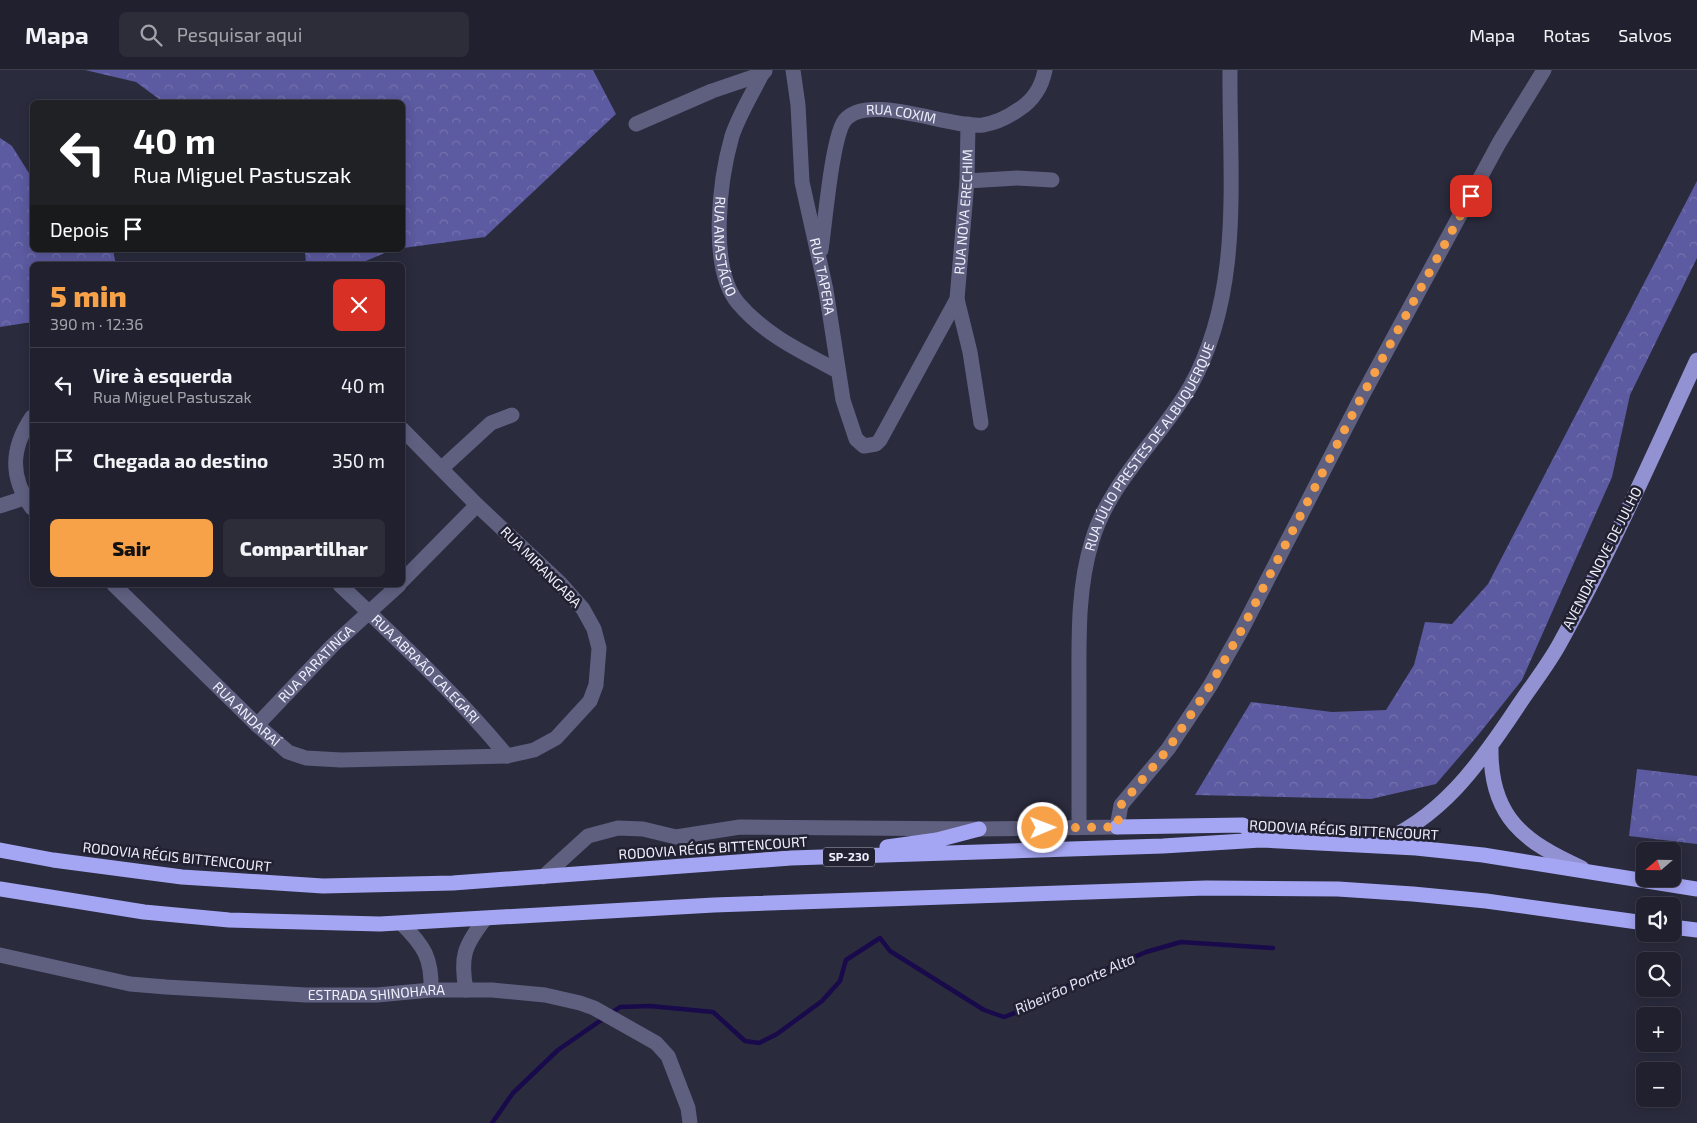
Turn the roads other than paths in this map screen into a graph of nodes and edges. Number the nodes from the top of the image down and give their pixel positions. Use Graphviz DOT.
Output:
graph roads {
  1 [pos="793,70"];
  2 [pos="1045,70"];
  3 [pos="1230,70"];
  4 [pos="1544,70"];
  5 [pos="764,72"];
  6 [pos="636,124"];
  7 [pos="968,124"];
  8 [pos="1052,180"];
  9 [pos="967,181"];
  10 [pos="819,257"];
  11 [pos="957,299"];
  12 [pos="1697,360"];
  13 [pos="838,371"];
  14 [pos="512,415"];
  15 [pos="30,419"];
  16 [pos="981,423"];
  17 [pos="886,429"];
  18 [pos="405,431"];
  19 [pos="442,468"];
  20 [pos="28,503"];
  21 [pos="477,505"];
  22 [pos="0,506"];
  23 [pos="405,578"];
  24 [pos="116,587"];
  25 [pos="342,587"];
  26 [pos="397,587"];
  27 [pos="368,612"];
  28 [pos="257,725"];
  29 [pos="1491,748"];
  30 [pos="507,756"];
  31 [pos="1079,827"];
  32 [pos="1117,827"];
  33 [pos="979,829"];
  34 [pos="1260,840"];
  35 [pos="1374,845"];
  36 [pos="0,850"];
  37 [pos="791,858"];
  38 [pos="1586,870"];
  39 [pos="543,877"];
  40 [pos="0,889"];
  41 [pos="1697,889"];
  42 [pos="485,919"];
  43 [pos="1636,922"];
  44 [pos="402,924"];
  45 [pos="1681,928"];
  46 [pos="1697,930"];
  47 [pos="0,955"];
  48 [pos="432,990"];
  49 [pos="466,990"];
  50 [pos="690,1123"];
  1 -- 10 [label="street, RUA TAPERA"];
  2 -- 7 [label="street, RUA COXIM"];
  3 -- 31 [label="street, RUA JÚLIO PRESTES DE ALBUQUERQUE"];
  4 -- 32 [label="street"];
  5 -- 6 [label="street"];
  5 -- 13 [label="street, RUA ANASTÁCIO"];
  7 -- 9 [label="street, RUA NOVA ERECHIM"];
  7 -- 10 [label="street, RUA COXIM"];
  8 -- 9 [label="street"];
  9 -- 11 [label="street, RUA NOVA ERECHIM"];
  10 -- 13 [label="street, RUA TAPERA"];
  11 -- 16 [label="street, RUA NOVA ERECHIM"];
  11 -- 17 [label="street, RUA NOVA ERECHIM"];
  12 -- 29 [label="main road, AVENIDA NOVE DE JULHO"];
  13 -- 17 [label="street, RUA TAPERA"];
  14 -- 19 [label="street"];
  15 -- 20 [label="street"];
  18 -- 19 [label="street, RUA MIRANGABA"];
  19 -- 21 [label="street, RUA MIRANGABA"];
  20 -- 22 [label="street"];
  21 -- 23 [label="street"];
  21 -- 30 [label="street, RUA MIRANGABA"];
  24 -- 28 [label="street, RUA ANDARAÍ"];
  25 -- 27 [label="street, RUA ABRAÃO CALEGARI"];
  26 -- 27 [label="street, RUA PARATINGA"];
  27 -- 28 [label="street, RUA PARATINGA"];
  27 -- 30 [label="street, RUA ABRAÃO CALEGARI"];
  28 -- 30 [label="street, RUA ANDARAÍ"];
  29 -- 35 [label="main road, AVENIDA NOVE DE JULHO"];
  29 -- 38 [label="main road"];
  31 -- 32 [label="street"];
  31 -- 33 [label="street"];
  32 -- 34 [label="highway"];
  33 -- 37 [label="highway"];
  33 -- 39 [label="street"];
  34 -- 35 [label="highway, RODOVIA RÉGIS BITTENCOURT / SP-230"];
  34 -- 37 [label="highway, RODOVIA RÉGIS BITTENCOURT / SP-230"];
  35 -- 38 [label="highway, RODOVIA RÉGIS BITTENCOURT / SP-230"];
  36 -- 39 [label="highway, RODOVIA RÉGIS BITTENCOURT / SP-230"];
  37 -- 39 [label="highway, RODOVIA RÉGIS BITTENCOURT / SP-230"];
  38 -- 41 [label="highway, RODOVIA RÉGIS BITTENCOURT / SP-230"];
  40 -- 44 [label="highway"];
  42 -- 43 [label="highway"];
  42 -- 44 [label="highway"];
  42 -- 49 [label="street"];
  44 -- 48 [label="street"];
  45 -- 46 [label="highway"];
  47 -- 48 [label="street, ESTRADA SHINOHARA"];
  48 -- 49 [label="street, ESTRADA SHINOHARA"];
  49 -- 50 [label="street, ESTRADA SHINOHARA"];
}
